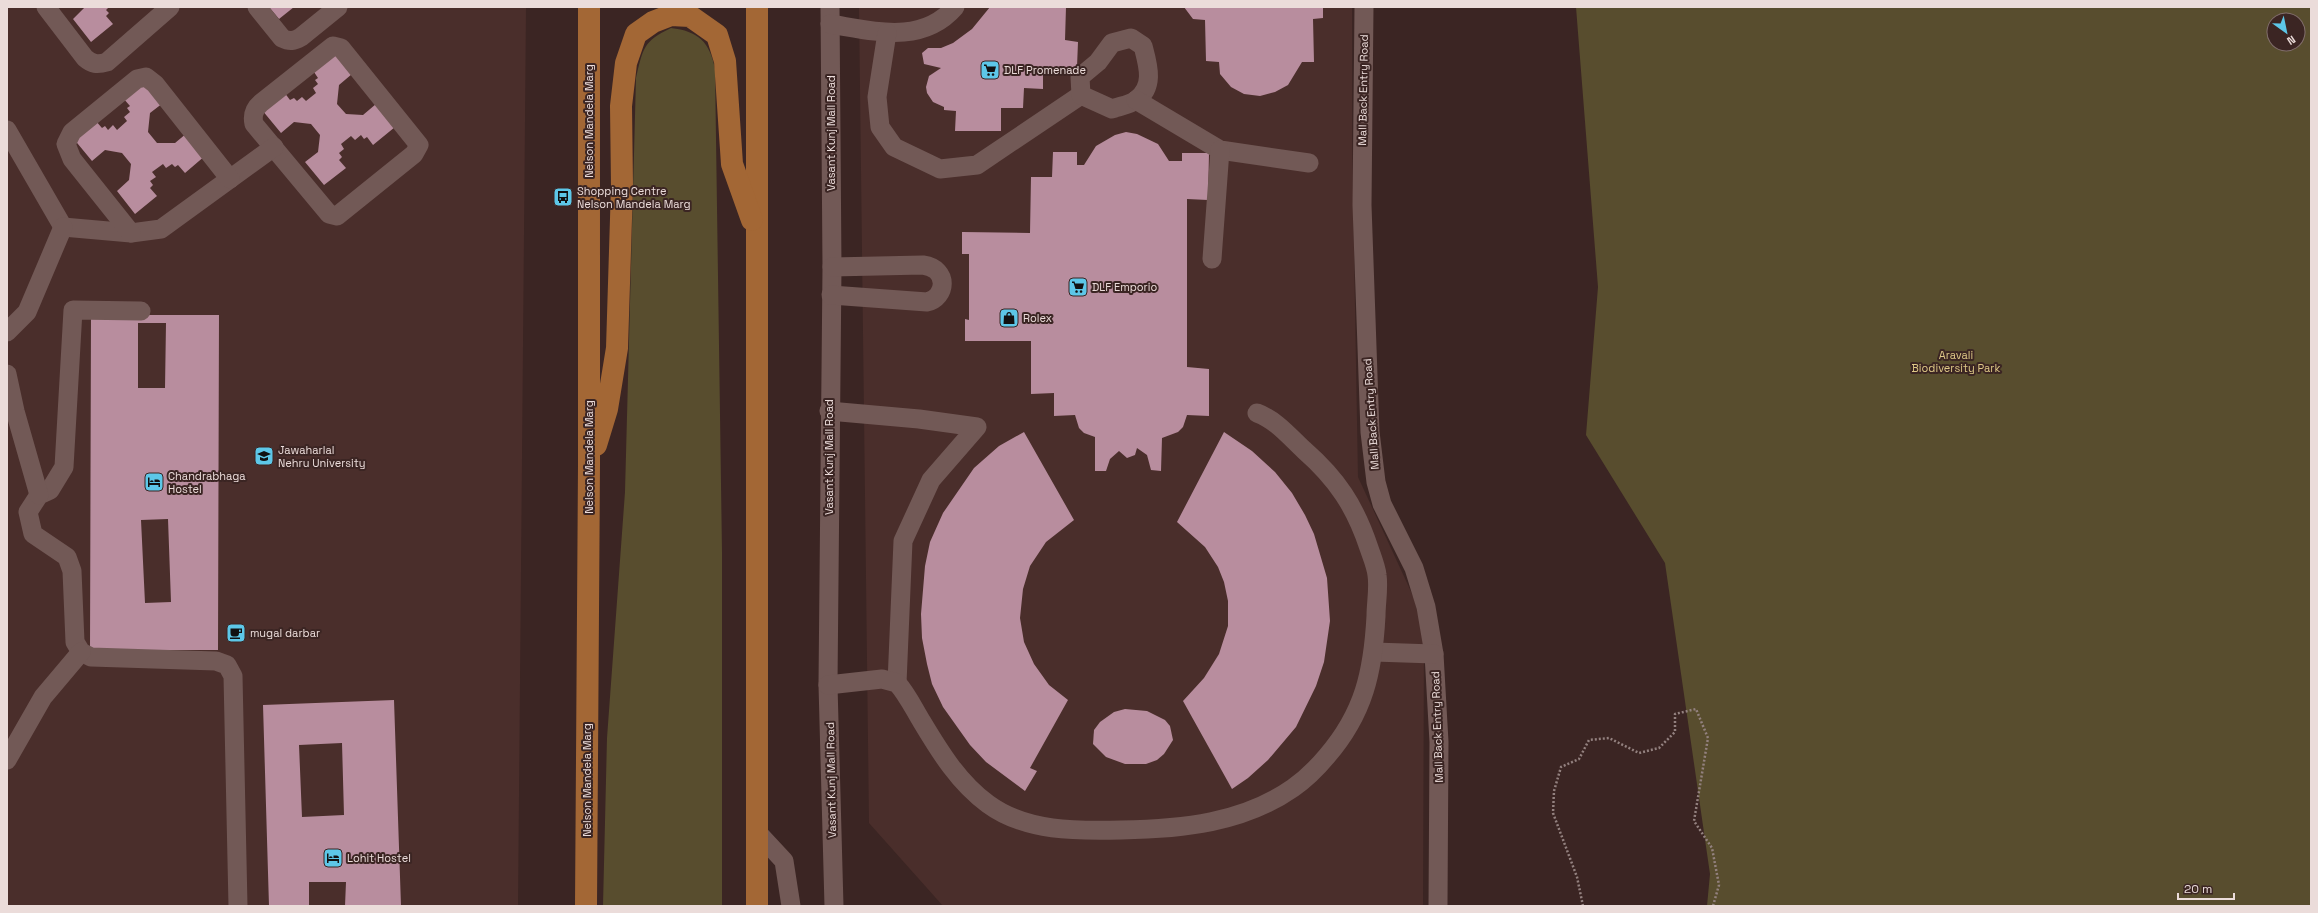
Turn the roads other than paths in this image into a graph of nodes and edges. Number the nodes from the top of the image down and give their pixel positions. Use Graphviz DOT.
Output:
graph roads {
  1 [pos="46,7"];
  2 [pos="170,7"];
  3 [pos="257,7"];
  4 [pos="338,7"];
  5 [pos="588,7"];
  6 [pos="757,7"];
  7 [pos="955,7"];
  8 [pos="1364,7"];
  9 [pos="830,15"];
  10 [pos="887,33"];
  11 [pos="1080,95"];
  12 [pos="1136,100"];
  13 [pos="7,130"];
  14 [pos="274,147"];
  15 [pos="1220,150"];
  16 [pos="1309,163"];
  17 [pos="230,179"];
  18 [pos="63,228"];
  19 [pos="131,234"];
  20 [pos="757,235"];
  21 [pos="1212,259"];
  22 [pos="832,267"];
  23 [pos="832,295"];
  24 [pos="141,311"];
  25 [pos="7,332"];
  26 [pos="7,374"];
  27 [pos="829,412"];
  28 [pos="1257,413"];
  29 [pos="589,465"];
  30 [pos="38,495"];
  31 [pos="81,652"];
  32 [pos="1374,652"];
  33 [pos="1434,654"];
  34 [pos="897,684"];
  35 [pos="828,685"];
  36 [pos="7,760"];
  37 [pos="757,832"];
  38 [pos="238,906"];
  39 [pos="586,906"];
  40 [pos="757,906"];
  41 [pos="791,906"];
  42 [pos="834,906"];
  43 [pos="1438,906"];
  1 -- 2 [label="lane"];
  3 -- 4 [label="lane"];
  5 -- 29 [label="main road, Nelson Mandela Marg"];
  6 -- 20 [label="main road"];
  7 -- 10 [label="lane"];
  8 -- 33 [label="lane, Mall Back Entry Road"];
  9 -- 10 [label="lane"];
  9 -- 22 [label="lane, Vasant Kunj Mall Road"];
  10 -- 11 [label="lane"];
  11 -- 12 [label="lane"];
  11 -- 12 [label="lane"];
  12 -- 15 [label="lane"];
  13 -- 18 [label="lane"];
  14 -- 14 [label="lane"];
  14 -- 17 [label="lane"];
  15 -- 16 [label="lane"];
  15 -- 21 [label="lane"];
  17 -- 19 [label="lane"];
  17 -- 19 [label="lane"];
  18 -- 19 [label="lane"];
  18 -- 25 [label="lane"];
  20 -- 29 [label="main road"];
  20 -- 37 [label="main road"];
  22 -- 23 [label="lane, Vasant Kunj Mall Road"];
  22 -- 23 [label="lane"];
  23 -- 27 [label="lane, Vasant Kunj Mall Road"];
  24 -- 30 [label="lane"];
  26 -- 30 [label="lane"];
  27 -- 34 [label="lane"];
  27 -- 35 [label="lane, Vasant Kunj Mall Road"];
  28 -- 32 [label="lane"];
  29 -- 39 [label="main road, Nelson Mandela Marg"];
  30 -- 31 [label="lane"];
  31 -- 36 [label="lane"];
  31 -- 38 [label="lane"];
  32 -- 33 [label="lane"];
  32 -- 34 [label="lane"];
  33 -- 43 [label="lane, Mall Back Entry Road"];
  34 -- 35 [label="lane"];
  35 -- 42 [label="lane, Vasant Kunj Mall Road"];
  37 -- 40 [label="main road"];
  37 -- 41 [label="lane"];
}
